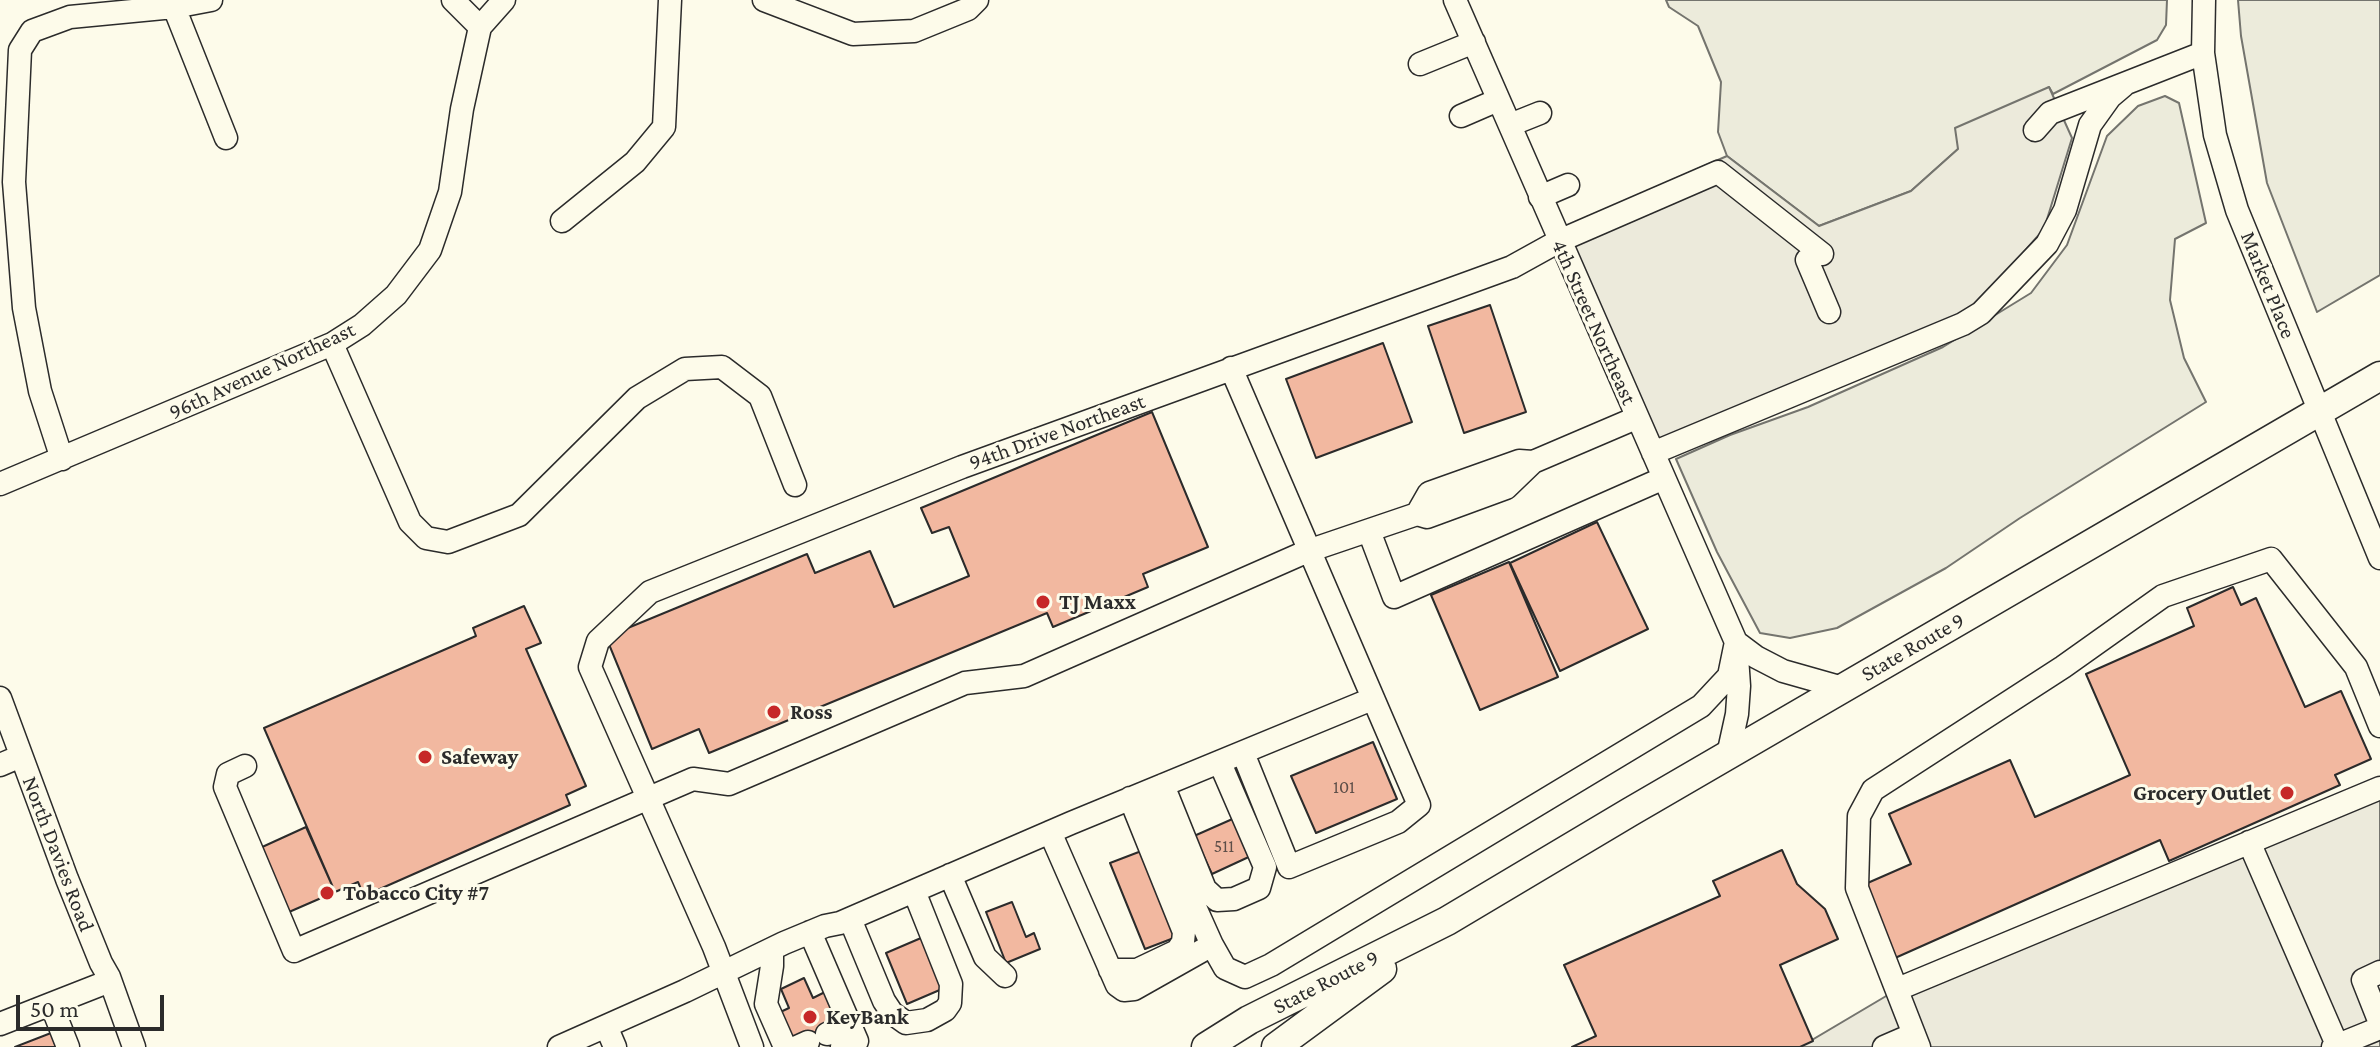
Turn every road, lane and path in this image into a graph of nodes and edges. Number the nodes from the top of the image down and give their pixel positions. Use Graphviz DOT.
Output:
graph roads {
  1 [pos="211,0"];
  2 [pos="453,0"];
  3 [pos="504,0"];
  4 [pos="670,0"];
  5 [pos="764,0"];
  6 [pos="977,0"];
  7 [pos="1455,0"];
  8 [pos="2204,0"];
  9 [pos="174,7"];
  10 [pos="480,27"];
  11 [pos="1474,42"];
  12 [pos="2203,53"];
  13 [pos="1420,64"];
  14 [pos="2123,86"];
  15 [pos="1498,100"];
  16 [pos="1540,113"];
  17 [pos="1461,116"];
  18 [pos="1510,125"];
  19 [pos="2035,130"];
  20 [pos="226,138"];
  21 [pos="1568,185"];
  22 [pos="1540,197"];
  23 [pos="562,221"];
  24 [pos="1559,241"];
  25 [pos="1829,312"];
  26 [pos="332,344"];
  27 [pos="1231,368"];
  28 [pos="2380,376"];
  29 [pos="2319,411"];
  30 [pos="1636,418"];
  31 [pos="1653,453"];
  32 [pos="62,459"];
  33 [pos="1664,478"];
  34 [pos="0,484"];
  35 [pos="795,485"];
  36 [pos="1369,531"];
  37 [pos="1308,551"];
  38 [pos="2380,558"];
  39 [pos="1736,642"];
  40 [pos="1843,688"];
  41 [pos="0,698"];
  42 [pos="1372,699"];
  43 [pos="2380,726"];
  44 [pos="1243,753"];
  45 [pos="1728,755"];
  46 [pos="21,756"];
  47 [pos="1220,763"];
  48 [pos="0,765"];
  49 [pos="245,766"];
  50 [pos="2380,788"];
  51 [pos="1146,792"];
  52 [pos="649,797"];
  53 [pos="1050,832"];
  54 [pos="2249,842"];
  55 [pos="950,875"];
  56 [pos="914,891"];
  57 [pos="850,919"];
  58 [pos="1447,921"];
  59 [pos="810,932"];
  60 [pos="1212,945"];
  61 [pos="772,949"];
  62 [pos="1110,970"];
  63 [pos="722,972"];
  64 [pos="2380,972"];
  65 [pos="101,974"];
  66 [pos="1005,976"];
  67 [pos="1898,989"];
  68 [pos="51,1004"];
  69 [pos="0,1024"];
  70 [pos="2380,1025"];
  71 [pos="606,1026"];
  72 [pos="1917,1040"];
  73 [pos="819,1043"];
  74 [pos="2336,1046"];
  75 [pos="68,1047"];
  76 [pos="121,1047"];
  77 [pos="134,1047"];
  78 [pos="559,1047"];
  79 [pos="615,1047"];
  80 [pos="752,1047"];
  81 [pos="785,1047"];
  82 [pos="1206,1047"];
  83 [pos="1276,1047"];
  84 [pos="1884,1047"];
  1 -- 9 [label="street"];
  2 -- 10 [label="street"];
  3 -- 10 [label="street, 96th Avenue Northeast"];
  4 -- 23 [label="street"];
  5 -- 6 [label="street"];
  7 -- 11 [label="street, 4th Street Northeast"];
  8 -- 12 [label="street, Market Place"];
  9 -- 20 [label="street"];
  9 -- 32 [label="street"];
  10 -- 26 [label="street, 96th Avenue Northeast"];
  11 -- 13 [label="street"];
  11 -- 15 [label="street, 4th Street Northeast"];
  12 -- 14 [label="street"];
  12 -- 29 [label="street, Market Place"];
  14 -- 19 [label="street"];
  14 -- 31 [label="street"];
  15 -- 17 [label="street"];
  15 -- 18 [label="street, 4th Street Northeast"];
  16 -- 18 [label="street"];
  18 -- 22 [label="street, 4th Street Northeast"];
  21 -- 22 [label="street"];
  22 -- 24 [label="street, 4th Street Northeast"];
  24 -- 25 [label="street, 94th Drive Northeast"];
  24 -- 27 [label="street, 94th Drive Northeast"];
  24 -- 30 [label="street, 4th Street Northeast"];
  26 -- 32 [label="street, 96th Avenue Northeast"];
  26 -- 35 [label="street"];
  27 -- 37 [label="street"];
  27 -- 52 [label="street, 94th Drive Northeast"];
  28 -- 29 [label="main road, State Route 9"];
  29 -- 38 [label="street, Market Place"];
  29 -- 40 [label="main road, State Route 9"];
  30 -- 31 [label="street, 4th Street Northeast"];
  30 -- 36 [label="street"];
  31 -- 33 [label="street, 4th Street Northeast"];
  32 -- 34 [label="street, 96th Avenue Northeast"];
  33 -- 36 [label="street"];
  33 -- 39 [label="street, 4th Street Northeast"];
  36 -- 37 [label="street"];
  37 -- 42 [label="street"];
  37 -- 52 [label="street"];
  39 -- 40 [label="street"];
  39 -- 45 [label="street"];
  39 -- 60 [label="street"];
  40 -- 45 [label="main road, State Route 9"];
  41 -- 46 [label="street, North Davies Road"];
  42 -- 44 [label="street"];
  42 -- 44 [label="street"];
  43 -- 67 [label="street"];
  44 -- 47 [label="street"];
  45 -- 58 [label="main road, State Route 9"];
  46 -- 48 [label="street"];
  46 -- 65 [label="street, North Davies Road"];
  47 -- 51 [label="street"];
  47 -- 51 [label="street"];
  49 -- 52 [label="street"];
  50 -- 54 [label="street"];
  51 -- 53 [label="street"];
  51 -- 60 [label="street"];
  51 -- 62 [label="street"];
  52 -- 63 [label="street"];
  53 -- 55 [label="street"];
  53 -- 62 [label="street"];
  54 -- 67 [label="street"];
  54 -- 74 [label="street"];
  55 -- 56 [label="street"];
  55 -- 66 [label="street"];
  56 -- 57 [label="street"];
  56 -- 57 [label="street"];
  57 -- 59 [label="street"];
  58 -- 82 [label="main road, State Route 9"];
  58 -- 83 [label="main road, State Route 9"];
  59 -- 61 [label="street"];
  59 -- 73 [label="street"];
  60 -- 62 [label="street"];
  61 -- 63 [label="street"];
  61 -- 81 [label="street"];
  63 -- 71 [label="street"];
  63 -- 80 [label="street"];
  64 -- 70 [label="street"];
  65 -- 68 [label="street"];
  65 -- 76 [label="street, North Davies Road"];
  65 -- 77 [label="street, North Davies Road"];
  67 -- 72 [label="street"];
  68 -- 69 [label="street"];
  68 -- 75 [label="street"];
  70 -- 74 [label="street"];
  71 -- 78 [label="street"];
  71 -- 79 [label="street"];
  72 -- 84 [label="street"];
}
